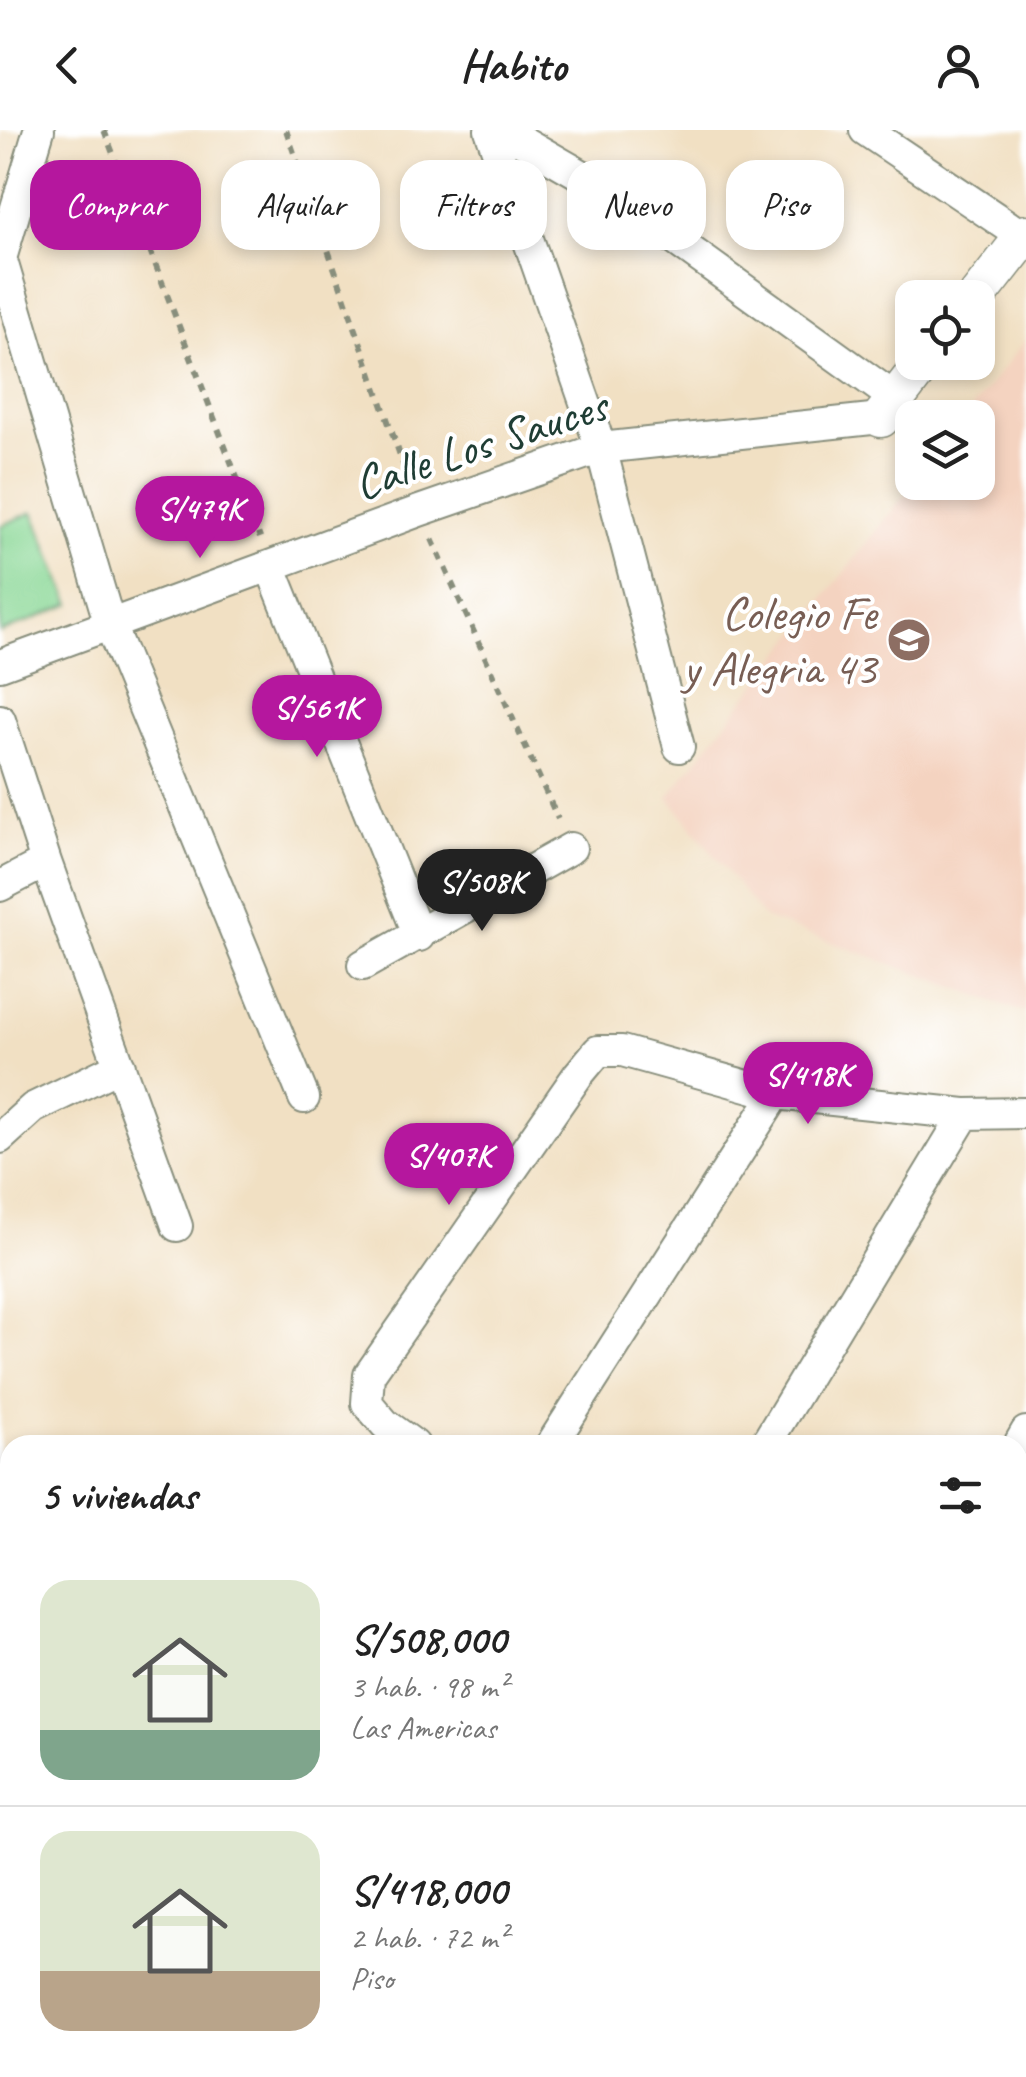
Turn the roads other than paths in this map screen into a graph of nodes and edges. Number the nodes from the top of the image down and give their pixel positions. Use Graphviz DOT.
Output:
graph roads {
  1 [pos="39,130"];
  2 [pos="490,130"];
  3 [pos="503,130"];
  4 [pos="865,130"];
  5 [pos="1025,236"];
  6 [pos="1,261"];
  7 [pos="990,280"];
  8 [pos="910,380"];
  9 [pos="888,408"];
  10 [pos="601,448"];
  11 [pos="271,568"];
  12 [pos="110,625"];
  13 [pos="0,665"];
  14 [pos="0,720"];
  15 [pos="679,747"];
  16 [pos="571,848"];
  17 [pos="46,862"];
  18 [pos="0,886"];
  19 [pos="418,936"];
  20 [pos="363,965"];
  21 [pos="120,1066"];
  22 [pos="776,1094"];
  23 [pos="304,1098"];
  24 [pos="1026,1113"];
  25 [pos="964,1114"];
  26 [pos="0,1138"];
  27 [pos="178,1226"];
  28 [pos="400,1435"];
  29 [pos="558,1435"];
  30 [pos="771,1435"];
  1 -- 6 [label="street"];
  2 -- 10 [label="street"];
  3 -- 9 [label="street"];
  4 -- 5 [label="street"];
  5 -- 7 [label="street"];
  6 -- 12 [label="street"];
  8 -- 9 [label="street"];
  9 -- 10 [label="street, Calle Los Sauces"];
  10 -- 11 [label="street, Calle Los Sauces"];
  10 -- 15 [label="street"];
  11 -- 12 [label="street, Calle Los Sauces"];
  11 -- 19 [label="street"];
  12 -- 13 [label="street, Calle Los Sauces"];
  12 -- 23 [label="street"];
  14 -- 17 [label="street"];
  16 -- 19 [label="street"];
  17 -- 18 [label="street"];
  17 -- 21 [label="street"];
  19 -- 20 [label="street"];
  21 -- 26 [label="street"];
  21 -- 27 [label="street"];
  22 -- 25 [label="street"];
  22 -- 28 [label="street"];
  22 -- 29 [label="street"];
  24 -- 25 [label="street"];
  25 -- 30 [label="street"];
}
